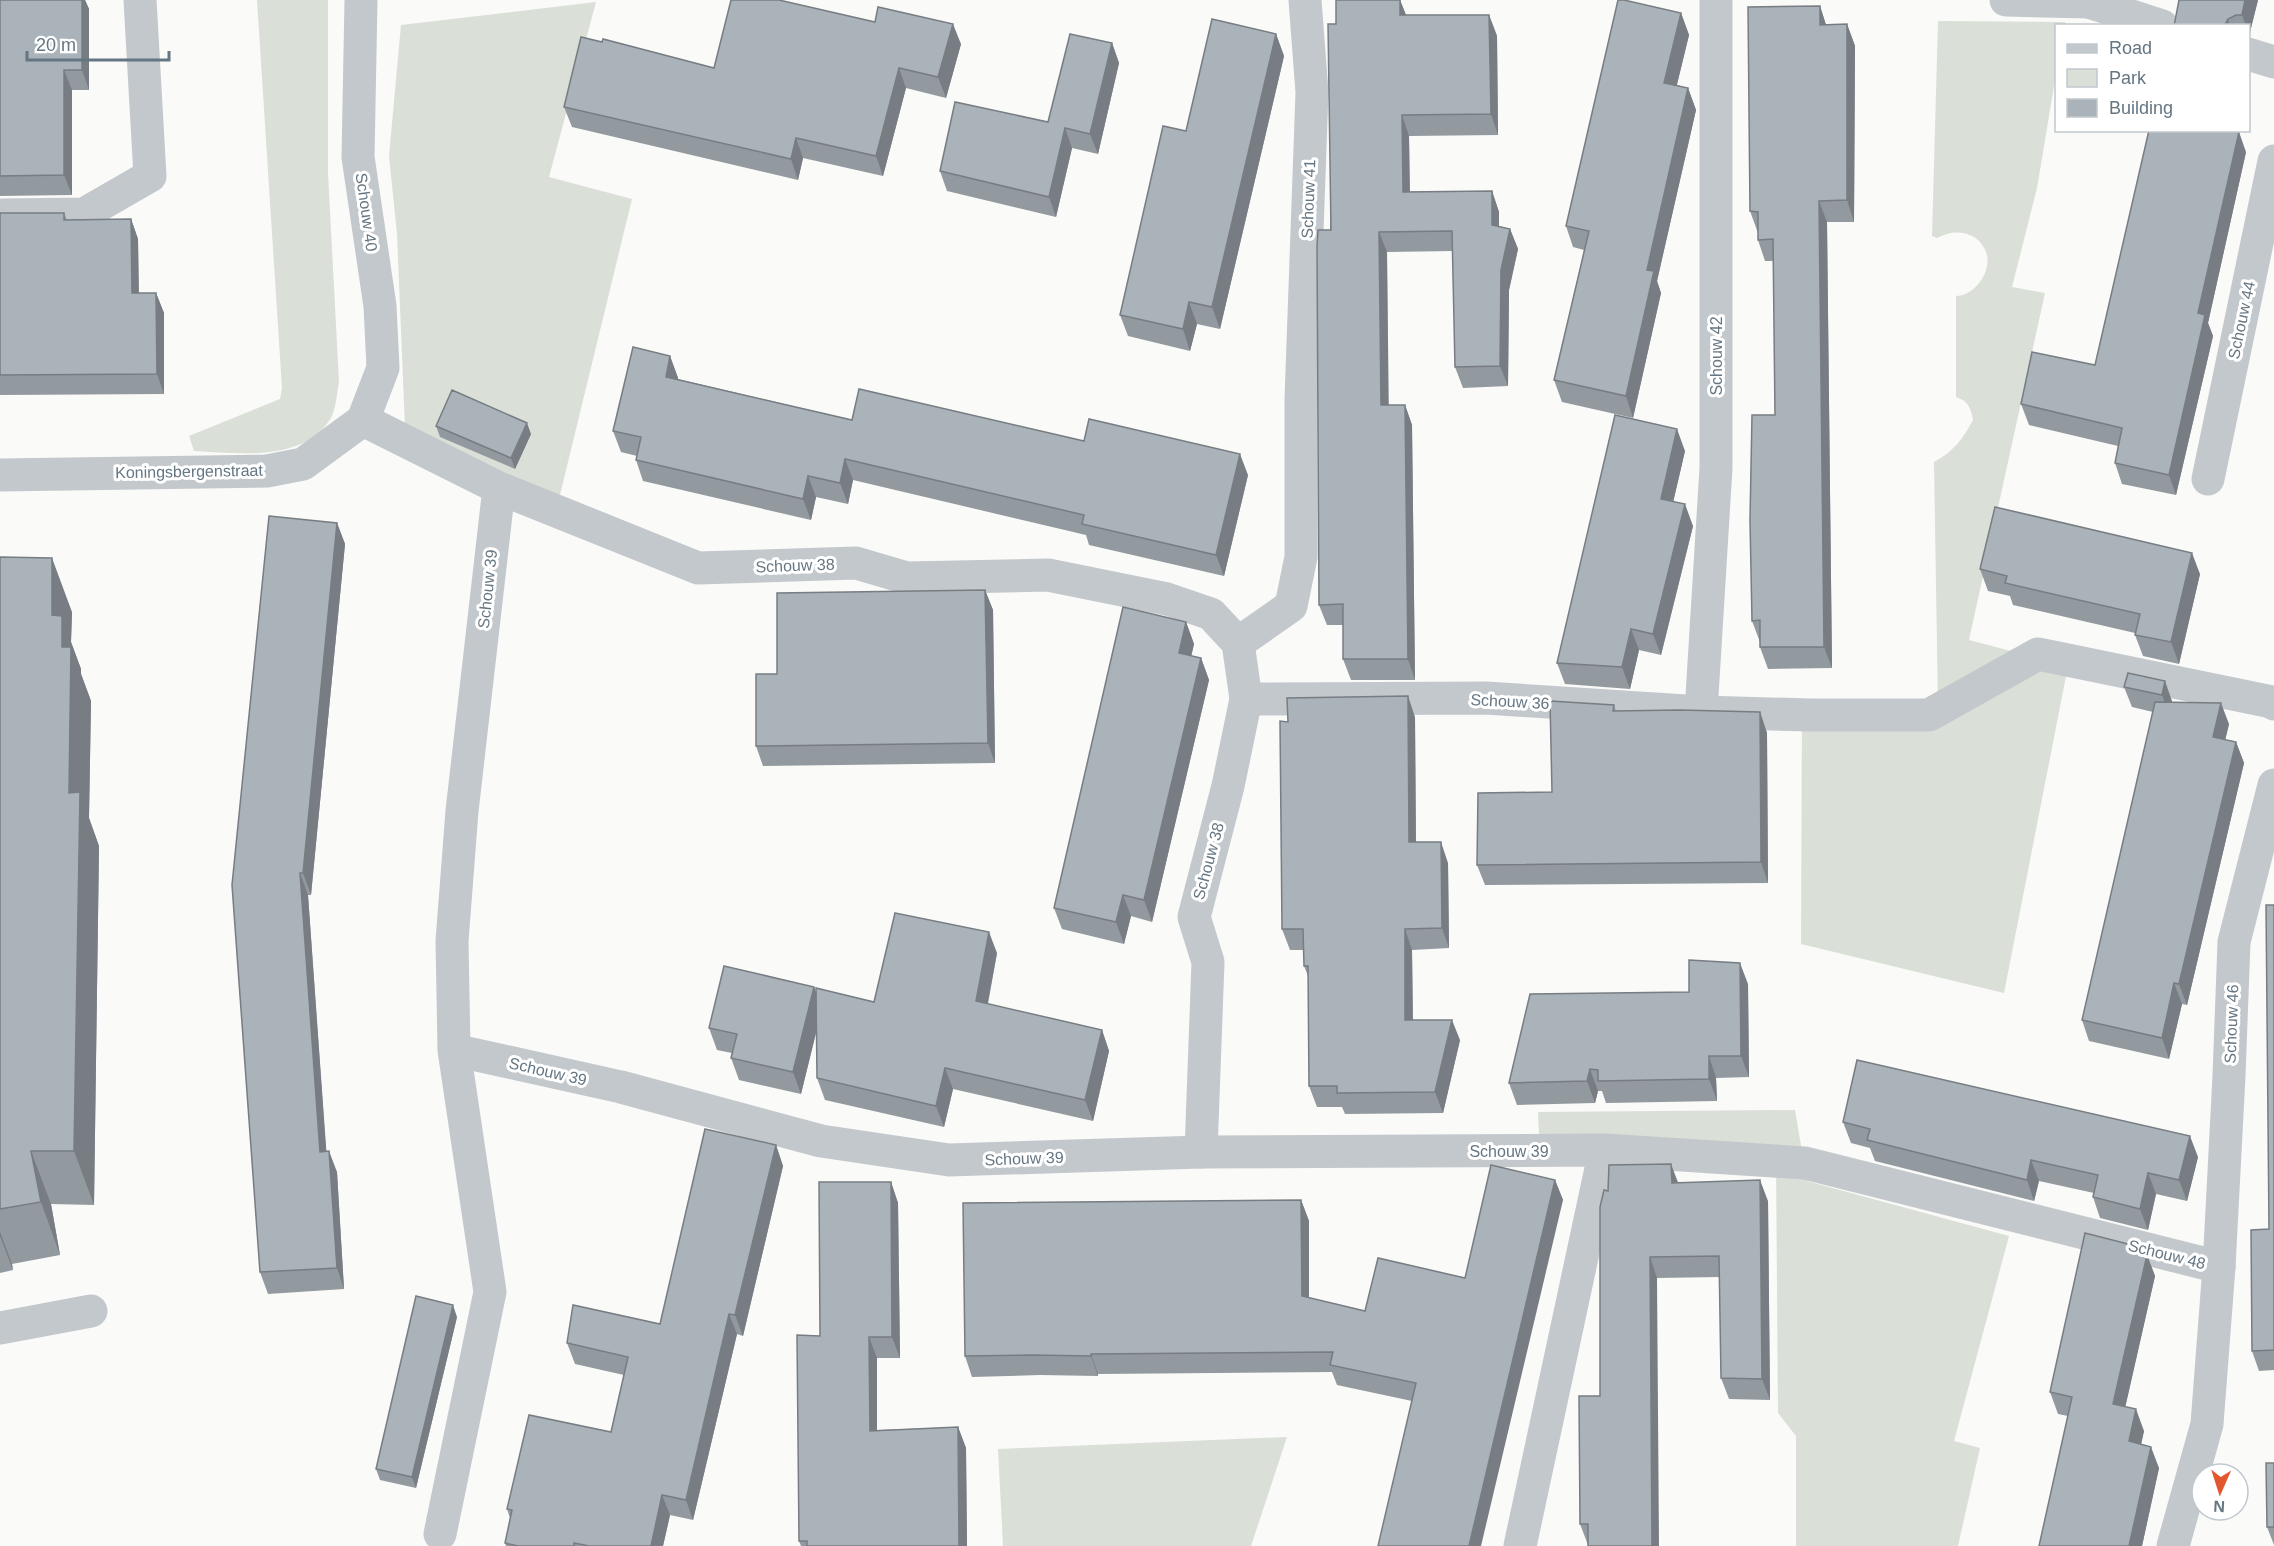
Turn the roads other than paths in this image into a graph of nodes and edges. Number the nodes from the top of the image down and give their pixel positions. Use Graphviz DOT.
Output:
graph roads {
  1 [pos="140,0"];
  2 [pos="361,0"];
  3 [pos="1305,0"];
  4 [pos="1716,0"];
  5 [pos="2006,0"];
  6 [pos="2089,1"];
  7 [pos="2156,24"];
  8 [pos="2250,55"];
  9 [pos="2274,62"];
  10 [pos="2274,161"];
  11 [pos="0,215"];
  12 [pos="363,420"];
  13 [pos="0,475"];
  14 [pos="2208,479"];
  15 [pos="499,488"];
  16 [pos="1238,644"];
  17 [pos="1246,699"];
  18 [pos="2274,704"];
  19 [pos="1701,712"];
  20 [pos="2274,785"];
  21 [pos="454,1050"];
  22 [pos="1605,1150"];
  23 [pos="1201,1152"];
  24 [pos="1805,1163"];
  25 [pos="2219,1267"];
  26 [pos="91,1311"];
  27 [pos="0,1328"];
  28 [pos="440,1534"];
  29 [pos="1520,1546"];
  30 [pos="2173,1546"];
  1 -- 11 [label="street"];
  2 -- 12 [label="street, Schouw 40"];
  3 -- 16 [label="street, Schouw 41"];
  4 -- 19 [label="street, Schouw 42"];
  5 -- 6 [label="street"];
  6 -- 7 [label="street"];
  8 -- 9 [label="street"];
  10 -- 14 [label="street, Schouw 44"];
  12 -- 13 [label="street, Koningsbergenstraat"];
  12 -- 15 [label="street, Schouw 38"];
  15 -- 16 [label="street, Schouw 38"];
  15 -- 21 [label="street, Schouw 39"];
  16 -- 17 [label="street, Schouw 38"];
  17 -- 19 [label="street, Schouw 36"];
  17 -- 23 [label="street, Schouw 38"];
  18 -- 19 [label="street, Schouw 36"];
  20 -- 25 [label="street, Schouw 46"];
  21 -- 23 [label="street, Schouw 39"];
  21 -- 28 [label="street, Schouw 39"];
  22 -- 23 [label="street, Schouw 39"];
  22 -- 24 [label="street, Schouw 39"];
  22 -- 29 [label="street"];
  24 -- 25 [label="street, Schouw 48"];
  25 -- 30 [label="street, Schouw 48"];
  26 -- 27 [label="street"];
}
